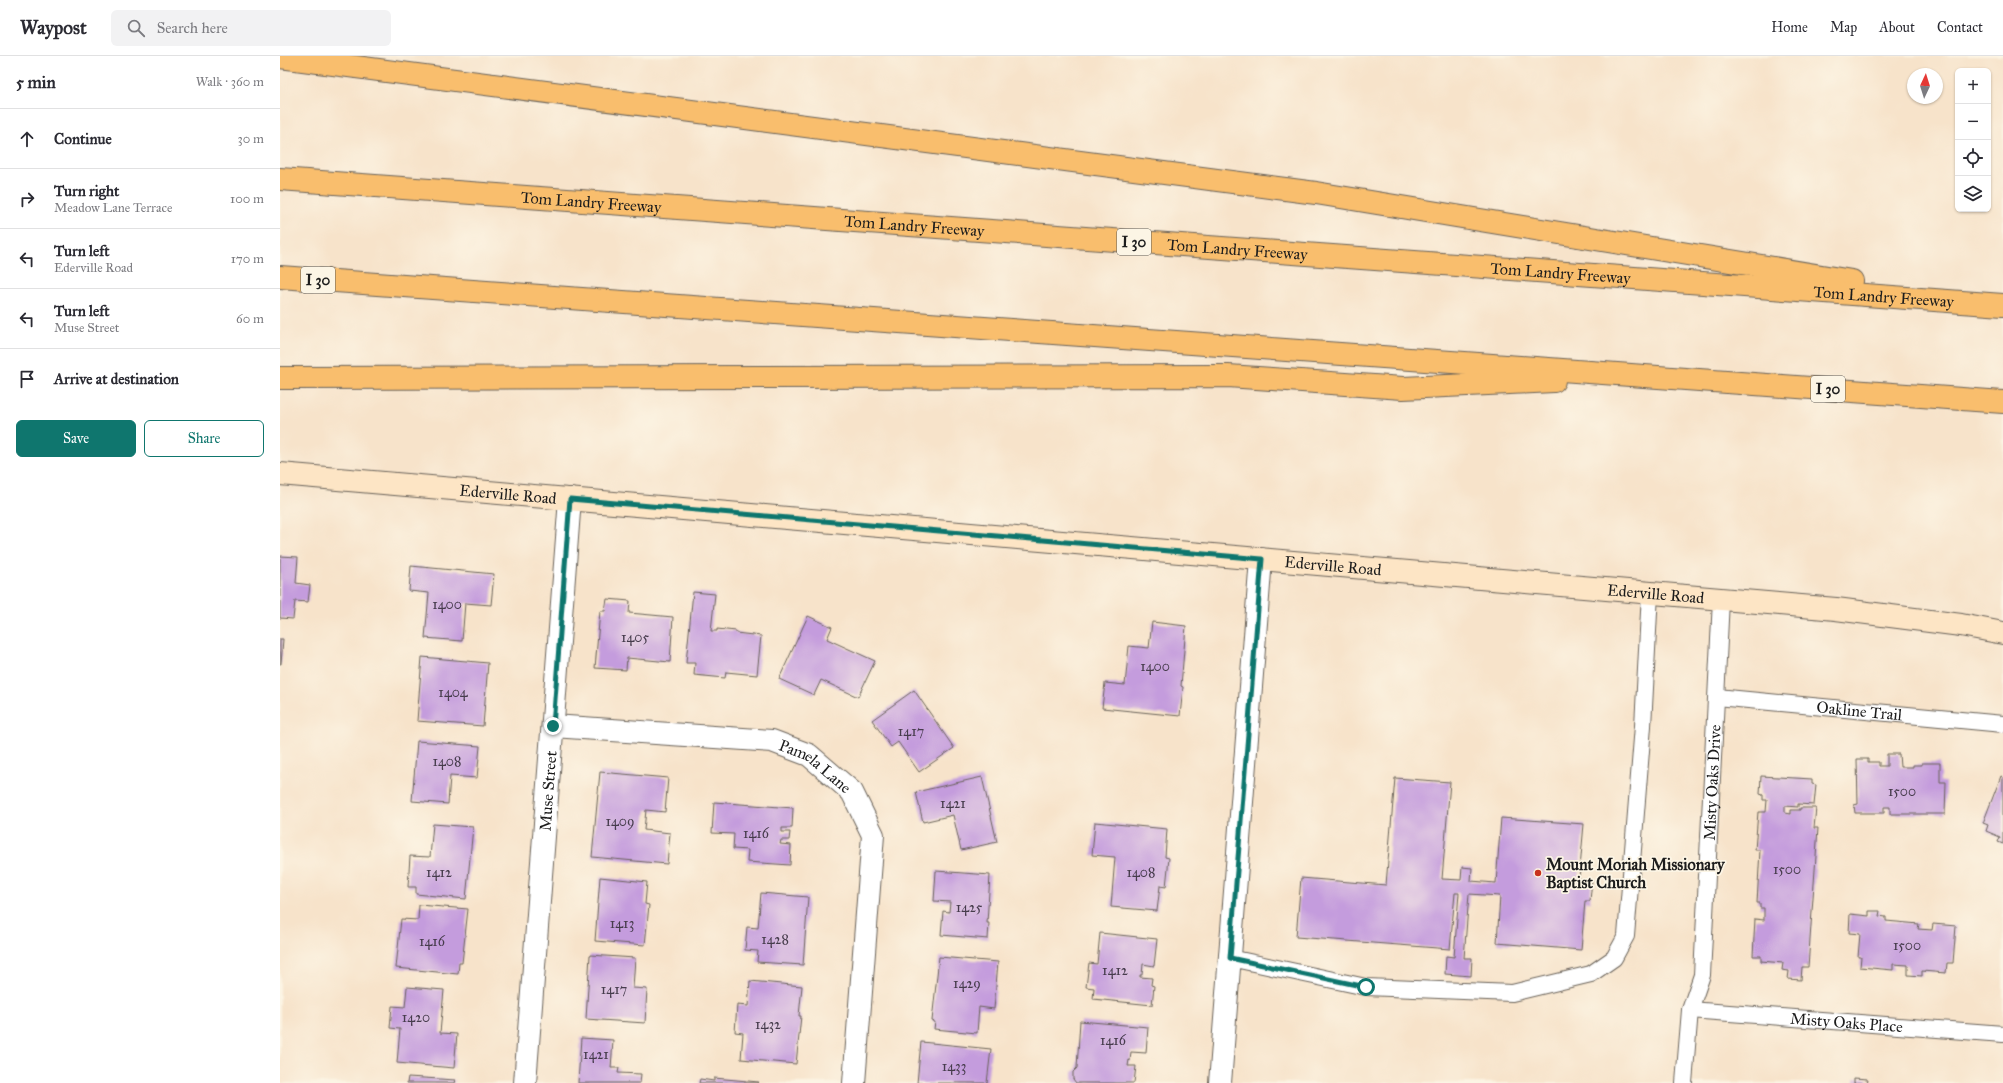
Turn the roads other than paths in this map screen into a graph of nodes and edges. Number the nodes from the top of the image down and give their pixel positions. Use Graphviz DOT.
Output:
graph roads {
  1 [pos="280,57"];
  2 [pos="280,179"];
  3 [pos="280,277"];
  4 [pos="1996,305"];
  5 [pos="1653,376"];
  6 [pos="280,378"];
  7 [pos="2003,402"];
  8 [pos="280,474"];
  9 [pos="570,499"];
  10 [pos="1262,559"];
  11 [pos="1650,593"];
  12 [pos="1721,600"];
  13 [pos="2003,633"];
  14 [pos="1717,697"];
  15 [pos="2003,724"];
  16 [pos="553,726"];
  17 [pos="1230,958"];
  18 [pos="1690,1010"];
  19 [pos="2003,1034"];
  20 [pos="525,1083"];
  21 [pos="854,1083"];
  22 [pos="1220,1083"];
  23 [pos="1684,1083"];
  1 -- 4 [label="highway"];
  2 -- 4 [label="highway, Tom Landry Freeway / I 30"];
  3 -- 5 [label="highway, I 30"];
  5 -- 6 [label="highway"];
  5 -- 7 [label="highway, I 30"];
  8 -- 9 [label="street, Ederville Road"];
  9 -- 10 [label="street, Ederville Road"];
  9 -- 16 [label="street, Muse Street"];
  10 -- 11 [label="street, Ederville Road"];
  10 -- 17 [label="street"];
  11 -- 12 [label="street, Ederville Road"];
  11 -- 17 [label="lane"];
  12 -- 13 [label="street, Ederville Road"];
  12 -- 14 [label="lane, Misty Oaks Drive"];
  14 -- 15 [label="lane, Oakline Trail"];
  14 -- 18 [label="lane, Misty Oaks Drive"];
  16 -- 20 [label="street, Muse Street"];
  16 -- 21 [label="street, Pamela Lane"];
  17 -- 22 [label="street"];
  18 -- 19 [label="lane, Misty Oaks Place"];
  18 -- 23 [label="lane, Misty Oaks Drive"];
}
